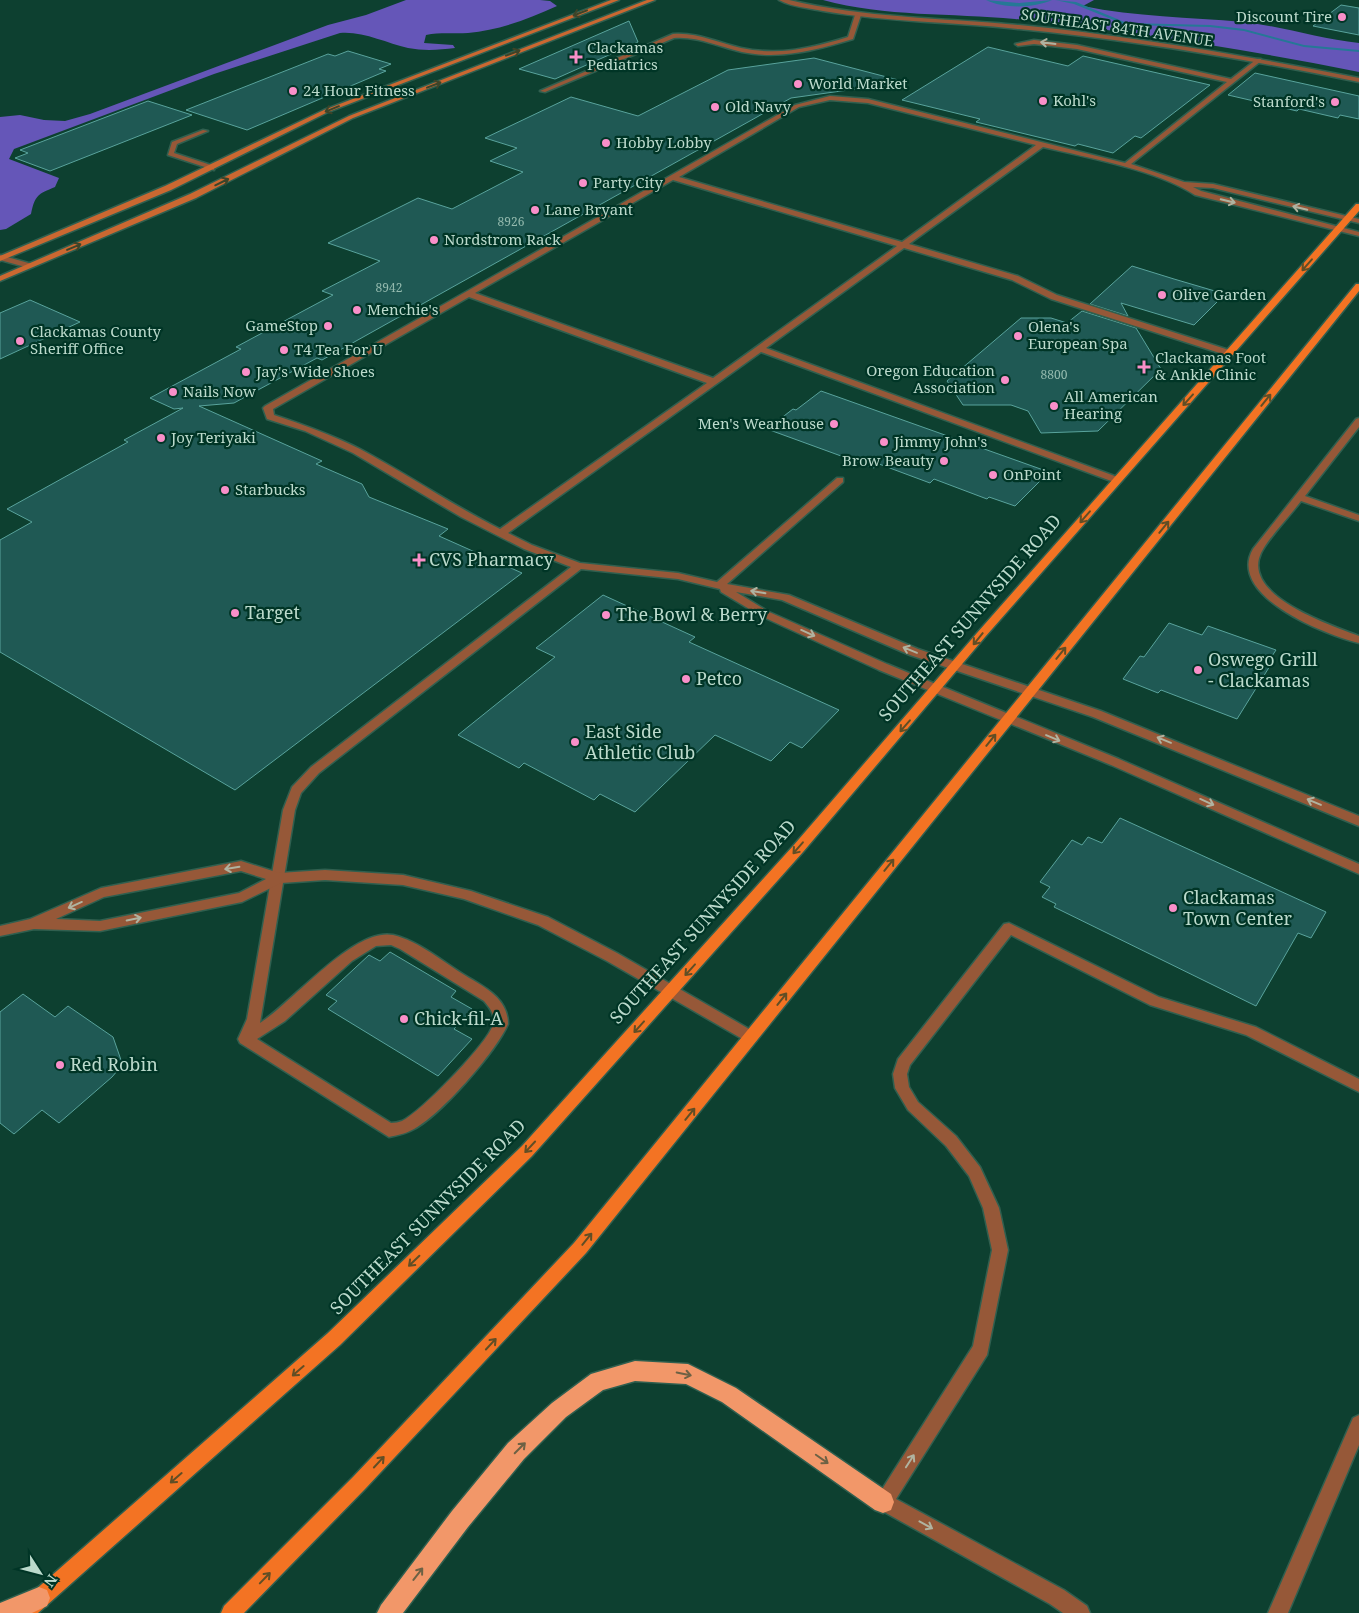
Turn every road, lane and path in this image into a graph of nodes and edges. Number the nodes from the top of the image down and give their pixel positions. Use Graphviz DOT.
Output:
graph roads {
  1 [pos="616,0"];
  2 [pos="652,0"];
  3 [pos="782,0"];
  4 [pos="858,16"];
  5 [pos="1018,44"];
  6 [pos="1259,60"];
  7 [pos="1359,80"];
  8 [pos="1233,82"];
  9 [pos="543,92"];
  10 [pos="206,131"];
  11 [pos="1042,144"];
  12 [pos="1126,165"];
  13 [pos="211,168"];
  14 [pos="672,177"];
  15 [pos="1183,184"];
  16 [pos="1359,206"];
  17 [pos="1348,218"];
  18 [pos="1359,221"];
  19 [pos="1339,228"];
  20 [pos="1359,234"];
  21 [pos="903,245"];
  22 [pos="1,258"];
  23 [pos="29,266"];
  24 [pos="0,279"];
  25 [pos="1359,286"];
  26 [pos="466,293"];
  27 [pos="760,349"];
  28 [pos="1229,353"];
  29 [pos="714,382"];
  30 [pos="1359,422"];
  31 [pos="840,480"];
  32 [pos="1117,480"];
  33 [pos="1298,497"];
  34 [pos="1359,518"];
  35 [pos="501,533"];
  36 [pos="579,566"];
  37 [pos="719,586"];
  38 [pos="1359,640"];
  39 [pos="956,666"];
  40 [pos="936,689"];
  41 [pos="1031,691"];
  42 [pos="1008,719"];
  43 [pos="1359,821"];
  44 [pos="1359,869"];
  45 [pos="279,878"];
  46 [pos="33,924"];
  47 [pos="0,931"];
  48 [pos="672,991"];
  49 [pos="752,1037"];
  50 [pos="245,1039"];
  51 [pos="1359,1086"];
  52 [pos="1359,1424"];
  53 [pos="883,1502"];
  54 [pos="32,1606"];
  55 [pos="5,1613"];
  56 [pos="231,1613"];
  57 [pos="389,1613"];
  58 [pos="1080,1613"];
  59 [pos="1278,1613"];
  1 -- 13 [label="main road, one-way"];
  23 -- 2 [label="main road, one-way"];
  3 -- 4 [label="street, SOUTHEAST 84TH AVENUE"];
  4 -- 6 [label="street, SOUTHEAST 84TH AVENUE"];
  4 -- 9 [label="street"];
  8 -- 5 [label="street, one-way"];
  6 -- 7 [label="street, SOUTHEAST 84TH AVENUE"];
  6 -- 8 [label="street"];
  8 -- 12 [label="street"];
  10 -- 13 [label="street"];
  11 -- 12 [label="street"];
  11 -- 14 [label="street"];
  11 -- 21 [label="street"];
  12 -- 15 [label="street"];
  13 -- 22 [label="main road"];
  14 -- 21 [label="street"];
  14 -- 26 [label="street"];
  17 -- 15 [label="street, one-way"];
  15 -- 19 [label="street, one-way"];
  16 -- 17 [label="main road, SOUTHEAST SUNNYSIDE ROAD"];
  17 -- 18 [label="street"];
  17 -- 19 [label="main road, SOUTHEAST SUNNYSIDE ROAD"];
  19 -- 20 [label="street"];
  19 -- 28 [label="main road, SOUTHEAST SUNNYSIDE ROAD, one-way"];
  21 -- 27 [label="street"];
  21 -- 28 [label="street"];
  22 -- 23 [label="street"];
  23 -- 24 [label="main road"];
  41 -- 25 [label="main road, one-way"];
  26 -- 29 [label="street"];
  26 -- 35 [label="street"];
  27 -- 29 [label="street"];
  27 -- 32 [label="street"];
  28 -- 32 [label="main road, SOUTHEAST SUNNYSIDE ROAD, one-way"];
  29 -- 35 [label="street"];
  30 -- 33 [label="street"];
  31 -- 37 [label="street"];
  32 -- 39 [label="main road, SOUTHEAST SUNNYSIDE ROAD, one-way"];
  33 -- 34 [label="street"];
  33 -- 38 [label="street"];
  35 -- 36 [label="street"];
  36 -- 37 [label="street"];
  36 -- 45 [label="street"];
  39 -- 37 [label="street, one-way"];
  37 -- 40 [label="street, one-way"];
  39 -- 40 [label="main road, SOUTHEAST SUNNYSIDE ROAD"];
  39 -- 41 [label="street"];
  40 -- 42 [label="street"];
  40 -- 48 [label="main road, SOUTHEAST SUNNYSIDE ROAD, one-way"];
  41 -- 42 [label="main road"];
  43 -- 41 [label="street, one-way"];
  42 -- 44 [label="street, one-way"];
  49 -- 42 [label="main road, one-way"];
  46 -- 45 [label="street, one-way"];
  45 -- 46 [label="street, one-way"];
  45 -- 48 [label="street"];
  45 -- 50 [label="street"];
  46 -- 47 [label="street"];
  48 -- 49 [label="street"];
  48 -- 54 [label="main road, SOUTHEAST SUNNYSIDE ROAD, one-way"];
  56 -- 49 [label="main road, one-way"];
  50 -- 50 [label="street"];
  53 -- 51 [label="street, one-way"];
  52 -- 59 [label="street"];
  57 -- 53 [label="highway, one-way"];
  53 -- 58 [label="street, one-way"];
  54 -- 55 [label="highway"];
}
